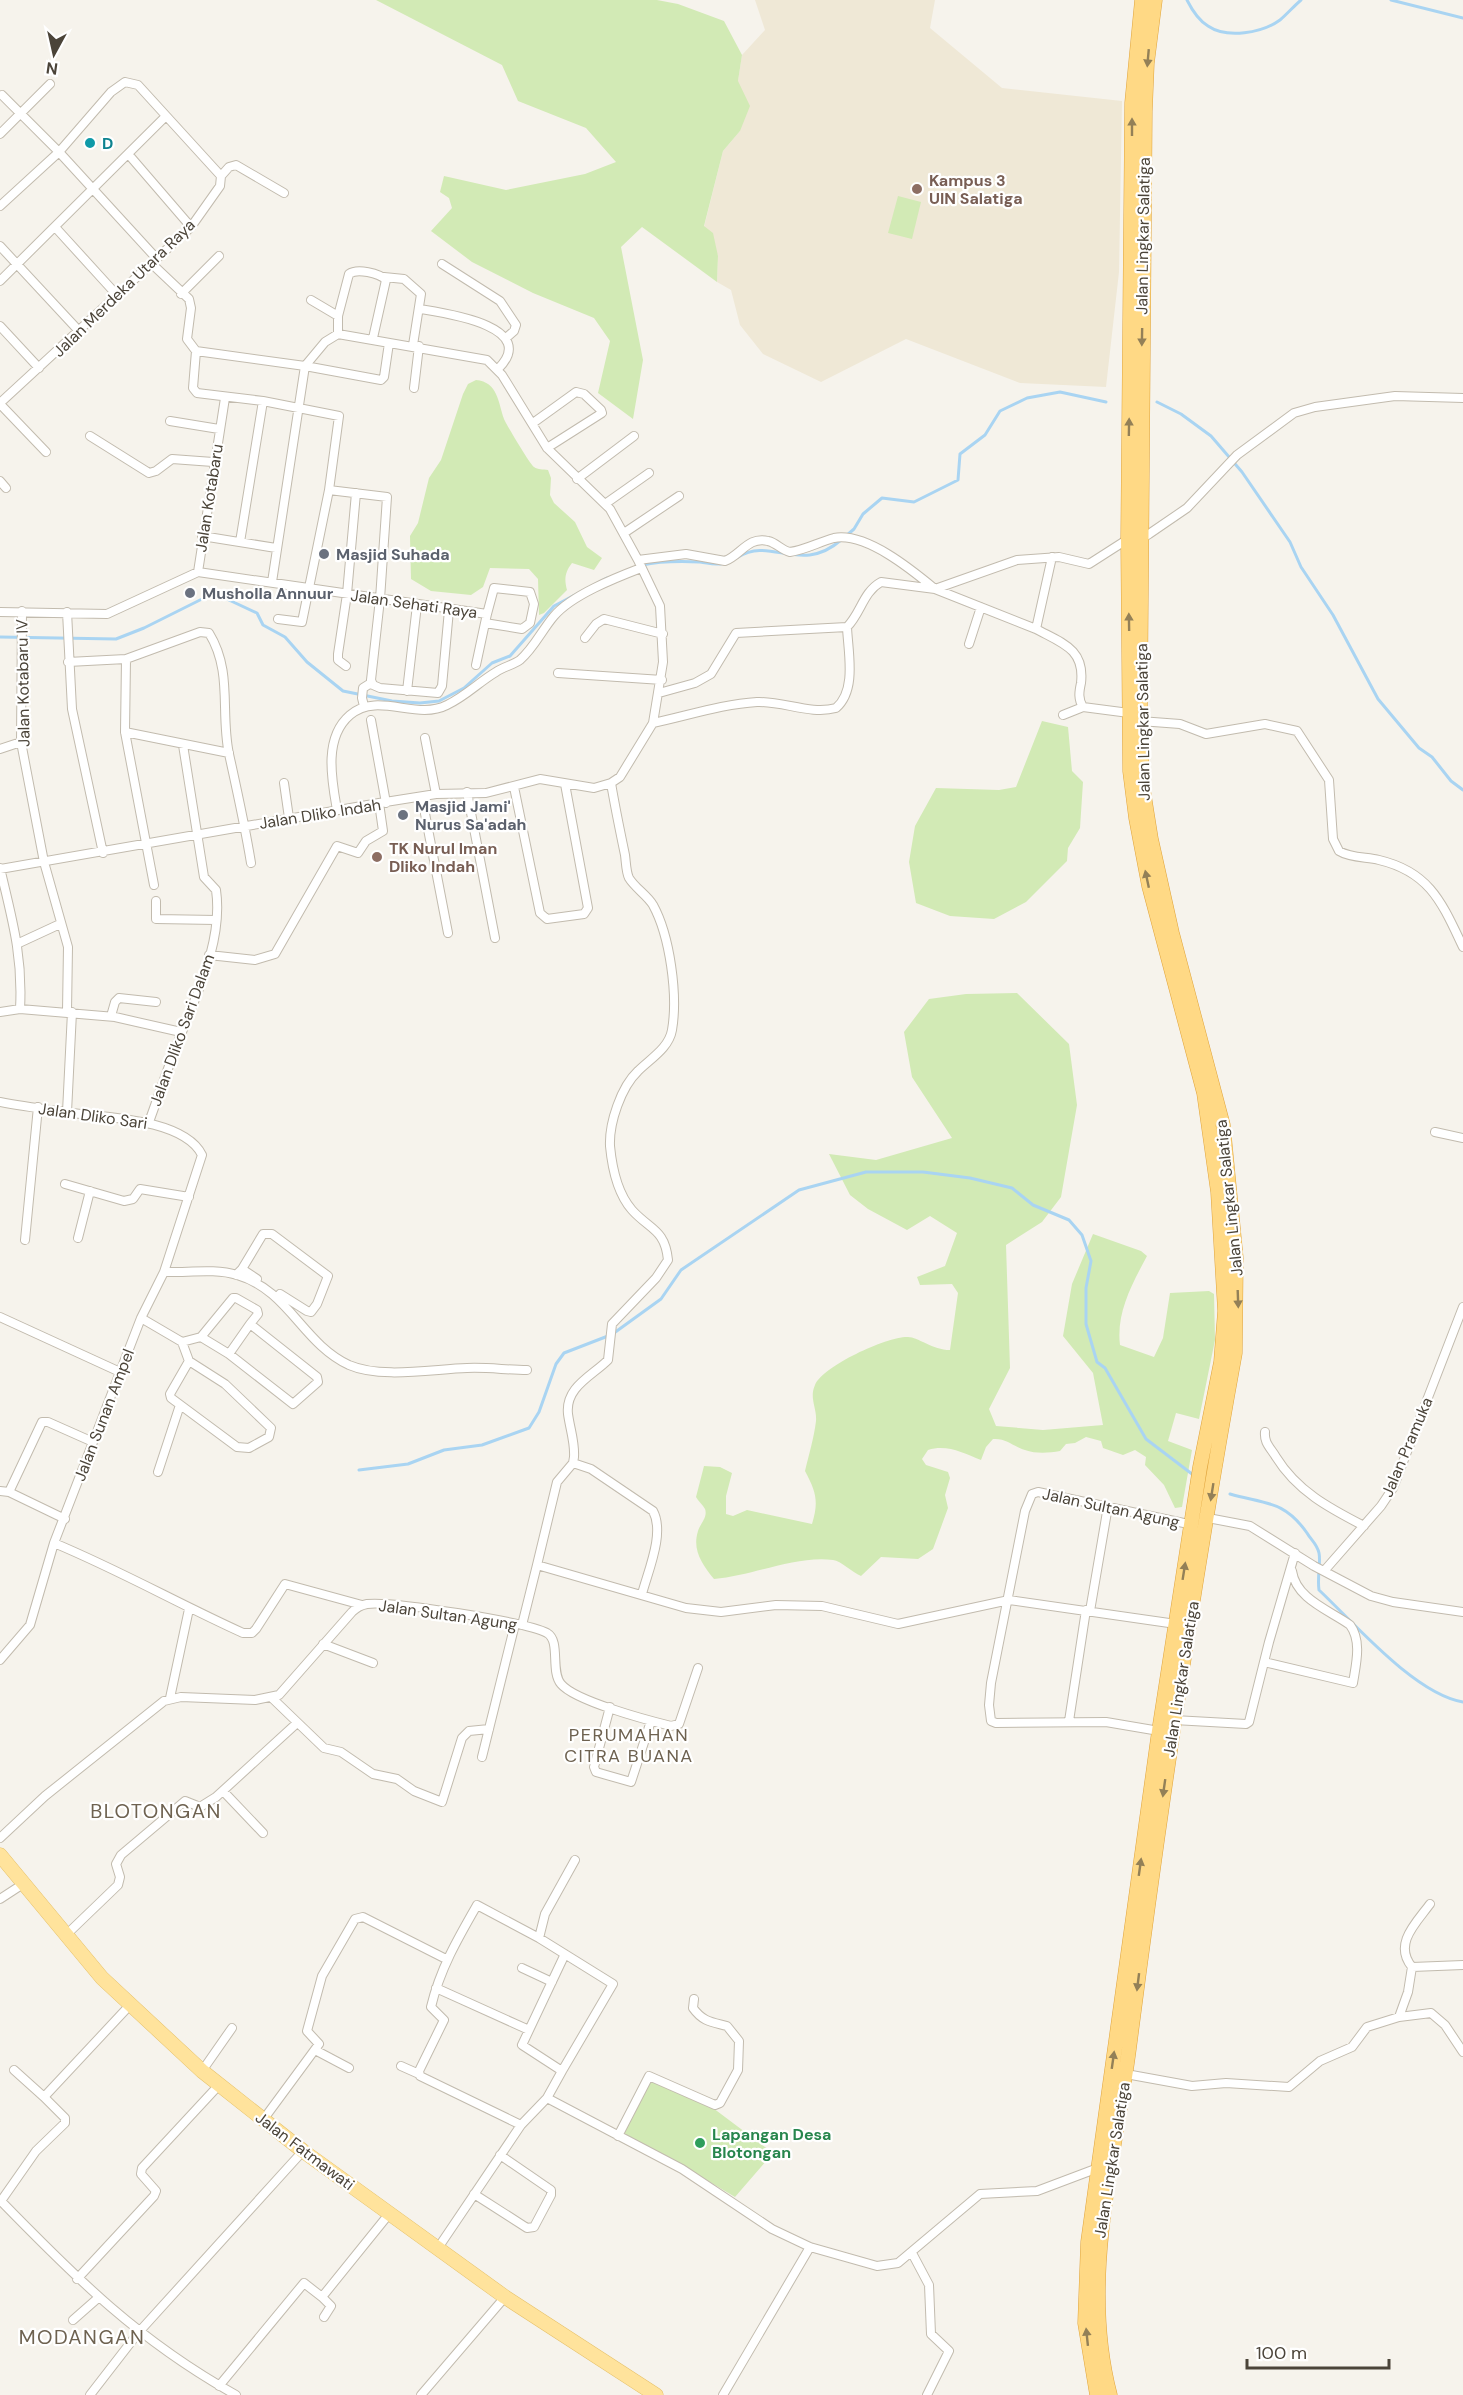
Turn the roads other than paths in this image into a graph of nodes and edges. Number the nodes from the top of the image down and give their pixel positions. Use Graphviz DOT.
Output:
graph roads {
  1 [pos="1142,0"];
  2 [pos="1155,0"];
  3 [pos="50,84"];
  4 [pos="2,95"];
  5 [pos="21,113"];
  6 [pos="165,117"];
  7 [pos="0,134"];
  8 [pos="59,152"];
  9 [pos="129,155"];
  10 [pos="221,176"];
  11 [pos="93,190"];
  12 [pos="284,193"];
  13 [pos="0,206"];
  14 [pos="55,227"];
  15 [pos="191,227"];
  16 [pos="0,246"];
  17 [pos="219,256"];
  18 [pos="154,261"];
  19 [pos="442,264"];
  20 [pos="17,265"];
  21 [pos="384,277"];
  22 [pos="0,281"];
  23 [pos="116,294"];
  24 [pos="182,294"];
  25 [pos="311,300"];
  26 [pos="420,309"];
  27 [pos="338,316"];
  28 [pos="0,326"];
  29 [pos="79,332"];
  30 [pos="338,334"];
  31 [pos="373,338"];
  32 [pos="506,338"];
  33 [pos="389,343"];
  34 [pos="416,346"];
  35 [pos="196,351"];
  36 [pos="305,366"];
  37 [pos="39,368"];
  38 [pos="498,369"];
  39 [pos="414,388"];
  40 [pos="225,398"];
  41 [pos="1463,398"];
  42 [pos="263,401"];
  43 [pos="0,403"];
  44 [pos="299,406"];
  45 [pos="170,421"];
  46 [pos="533,423"];
  47 [pos="219,429"];
  48 [pos="90,436"];
  49 [pos="634,436"];
  50 [pos="547,448"];
  51 [pos="46,452"];
  52 [pos="213,462"];
  53 [pos="649,473"];
  54 [pos="577,479"];
  55 [pos="329,490"];
  56 [pos="356,493"];
  57 [pos="679,496"];
  58 [pos="605,504"];
  59 [pos="624,533"];
  60 [pos="202,536"];
  61 [pos="1135,539"];
  62 [pos="240,542"];
  63 [pos="276,548"];
  64 [pos="1052,557"];
  65 [pos="640,564"];
  66 [pos="198,572"];
  67 [pos="272,582"];
  68 [pos="309,588"];
  69 [pos="935,589"];
  70 [pos="347,594"];
  71 [pos="380,599"];
  72 [pos="417,605"];
  73 [pos="981,607"];
  74 [pos="449,610"];
  75 [pos="22,611"];
  76 [pos="0,612"];
  77 [pos="67,612"];
  78 [pos="278,619"];
  79 [pos="486,619"];
  80 [pos="847,627"];
  81 [pos="1036,628"];
  82 [pos="663,634"];
  83 [pos="585,638"];
  84 [pos="969,644"];
  85 [pos="126,659"];
  86 [pos="68,662"];
  87 [pos="476,665"];
  88 [pos="346,666"];
  89 [pos="558,672"];
  90 [pos="662,680"];
  91 [pos="367,685"];
  92 [pos="407,691"];
  93 [pos="659,693"];
  94 [pos="363,702"];
  95 [pos="1083,707"];
  96 [pos="1063,715"];
  97 [pos="1134,717"];
  98 [pos="370,720"];
  99 [pos="653,723"];
  100 [pos="125,732"];
  101 [pos="424,738"];
  102 [pos="21,742"];
  103 [pos="183,746"];
  104 [pos="0,749"];
  105 [pos="229,753"];
  106 [pos="284,783"];
  107 [pos="611,783"];
  108 [pos="565,784"];
  109 [pos="514,787"];
  110 [pos="467,792"];
  111 [pos="436,794"];
  112 [pos="422,798"];
  113 [pos="382,803"];
  114 [pos="337,810"];
  115 [pos="289,819"];
  116 [pos="245,827"];
  117 [pos="198,835"];
  118 [pos="148,845"];
  119 [pos="103,853"];
  120 [pos="44,861"];
  121 [pos="251,863"];
  122 [pos="0,869"];
  123 [pos="154,885"];
  124 [pos="156,901"];
  125 [pos="216,920"];
  126 [pos="60,924"];
  127 [pos="448,933"];
  128 [pos="495,938"];
  129 [pos="19,943"];
  130 [pos="1463,947"];
  131 [pos="209,955"];
  132 [pos="156,1002"];
  133 [pos="20,1009"];
  134 [pos="0,1012"];
  135 [pos="69,1012"];
  136 [pos="111,1016"];
  137 [pos="181,1032"];
  138 [pos="0,1102"];
  139 [pos="38,1107"];
  140 [pos="67,1112"];
  141 [pos="149,1122"];
  142 [pos="1435,1132"];
  143 [pos="1463,1138"];
  144 [pos="201,1164"];
  145 [pos="65,1184"];
  146 [pos="90,1191"];
  147 [pos="189,1197"];
  148 [pos="78,1238"];
  149 [pos="25,1240"];
  150 [pos="164,1272"];
  151 [pos="239,1272"];
  152 [pos="1463,1307"];
  153 [pos="0,1317"];
  154 [pos="141,1318"];
  155 [pos="250,1324"];
  156 [pos="201,1337"];
  157 [pos="182,1342"];
  158 [pos="229,1354"];
  159 [pos="189,1360"];
  160 [pos="527,1370"];
  161 [pos="120,1372"];
  162 [pos="1222,1390"];
  163 [pos="180,1404"];
  164 [pos="1265,1432"];
  165 [pos="93,1442"];
  166 [pos="573,1463"];
  167 [pos="158,1472"];
  168 [pos="4,1492"];
  169 [pos="1108,1506"];
  170 [pos="64,1519"];
  171 [pos="1207,1524"];
  172 [pos="1192,1525"];
  173 [pos="1364,1526"];
  174 [pos="54,1543"];
  175 [pos="1296,1553"];
  176 [pos="537,1564"];
  177 [pos="1319,1568"];
  178 [pos="1291,1569"];
  179 [pos="642,1594"];
  180 [pos="1009,1600"];
  181 [pos="362,1605"];
  182 [pos="189,1609"];
  183 [pos="1088,1611"];
  184 [pos="1463,1612"];
  185 [pos="1176,1624"];
  186 [pos="518,1625"];
  187 [pos="323,1644"];
  188 [pos="0,1660"];
  189 [pos="1264,1662"];
  190 [pos="373,1663"];
  191 [pos="698,1668"];
  192 [pos="170,1698"];
  193 [pos="272,1698"];
  194 [pos="610,1707"];
  195 [pos="1174,1720"];
  196 [pos="651,1721"];
  197 [pos="1070,1721"];
  198 [pos="297,1723"];
  199 [pos="489,1729"];
  200 [pos="1159,1731"];
  201 [pos="482,1757"];
  202 [pos="223,1791"];
  203 [pos="263,1833"];
  204 [pos="0,1838"];
  205 [pos="0,1855"];
  206 [pos="575,1860"];
  207 [pos="23,1884"];
  208 [pos="0,1899"];
  209 [pos="1430,1904"];
  210 [pos="65,1936"];
  211 [pos="539,1938"];
  212 [pos="565,1954"];
  213 [pos="446,1959"];
  214 [pos="1463,1965"];
  215 [pos="1412,1967"];
  216 [pos="522,1968"];
  217 [pos="552,1982"];
  218 [pos="436,1988"];
  219 [pos="694,1999"];
  220 [pos="130,2006"];
  221 [pos="1399,2018"];
  222 [pos="232,2028"];
  223 [pos="529,2030"];
  224 [pos="315,2050"];
  225 [pos="1463,2052"];
  226 [pos="401,2066"];
  227 [pos="349,2068"];
  228 [pos="14,2070"];
  229 [pos="202,2071"];
  230 [pos="562,2071"];
  231 [pos="419,2074"];
  232 [pos="1126,2074"];
  233 [pos="219,2085"];
  234 [pos="44,2097"];
  235 [pos="547,2098"];
  236 [pos="263,2120"];
  237 [pos="1111,2123"];
  238 [pos="521,2125"];
  239 [pos="618,2136"];
  240 [pos="303,2151"];
  241 [pos="500,2155"];
  242 [pos="1098,2168"];
  243 [pos="474,2194"];
  244 [pos="1,2200"];
  245 [pos="389,2214"];
  246 [pos="810,2247"];
  247 [pos="438,2248"];
  248 [pos="912,2253"];
  249 [pos="77,2279"];
  250 [pos="322,2297"];
  251 [pos="505,2297"];
  252 [pos="98,2298"];
  253 [pos="324,2317"];
  254 [pos="73,2320"];
  255 [pos="138,2333"];
  256 [pos="219,2386"];
  257 [pos="90,2395"];
  258 [pos="236,2395"];
  259 [pos="422,2395"];
  260 [pos="656,2395"];
  261 [pos="723,2395"];
  262 [pos="927,2395"];
  263 [pos="1097,2395"];
  264 [pos="1110,2395"];
  61 -- 1 [label="highway, Jalan Lingkar Salatiga, one-way"];
  2 -- 61 [label="highway, Jalan Lingkar Salatiga, one-way"];
  3 -- 5 [label="street"];
  4 -- 5 [label="street"];
  5 -- 7 [label="street"];
  5 -- 8 [label="street"];
  6 -- 8 [label="street"];
  6 -- 9 [label="street"];
  6 -- 10 [label="street"];
  8 -- 11 [label="street"];
  8 -- 13 [label="street"];
  9 -- 11 [label="street"];
  9 -- 15 [label="street"];
  10 -- 12 [label="street"];
  10 -- 15 [label="street, Jalan Merdeka Utara Raya"];
  11 -- 14 [label="street"];
  11 -- 18 [label="street"];
  14 -- 20 [label="street"];
  14 -- 23 [label="street"];
  15 -- 18 [label="street, Jalan Merdeka Utara Raya"];
  16 -- 20 [label="street"];
  17 -- 24 [label="street"];
  18 -- 23 [label="street, Jalan Merdeka Utara Raya"];
  18 -- 24 [label="street"];
  19 -- 32 [label="street"];
  20 -- 22 [label="street"];
  20 -- 29 [label="street"];
  21 -- 26 [label="street"];
  21 -- 27 [label="street"];
  21 -- 31 [label="street"];
  23 -- 29 [label="street, Jalan Merdeka Utara Raya"];
  24 -- 35 [label="street"];
  25 -- 27 [label="street"];
  26 -- 32 [label="street"];
  26 -- 34 [label="street"];
  27 -- 30 [label="street"];
  28 -- 37 [label="street"];
  29 -- 37 [label="street, Jalan Merdeka Utara Raya"];
  30 -- 31 [label="street"];
  30 -- 36 [label="street"];
  31 -- 33 [label="street"];
  32 -- 38 [label="street"];
  33 -- 34 [label="street"];
  33 -- 36 [label="street"];
  34 -- 38 [label="street"];
  34 -- 39 [label="street"];
  35 -- 36 [label="street"];
  35 -- 40 [label="street"];
  36 -- 44 [label="street"];
  37 -- 43 [label="street, Jalan Merdeka Utara Raya"];
  38 -- 46 [label="street"];
  40 -- 42 [label="street"];
  40 -- 47 [label="street, Jalan Kotabaru"];
  41 -- 61 [label="street"];
  42 -- 44 [label="street"];
  42 -- 62 [label="street"];
  43 -- 51 [label="street"];
  44 -- 55 [label="street"];
  44 -- 63 [label="street"];
  45 -- 47 [label="street"];
  46 -- 50 [label="street"];
  46 -- 50 [label="street"];
  47 -- 52 [label="street, Jalan Kotabaru"];
  48 -- 52 [label="street"];
  49 -- 54 [label="street"];
  50 -- 54 [label="street"];
  52 -- 60 [label="street, Jalan Kotabaru"];
  53 -- 58 [label="street"];
  54 -- 58 [label="street"];
  55 -- 56 [label="street"];
  55 -- 68 [label="street"];
  56 -- 70 [label="street"];
  56 -- 71 [label="street"];
  57 -- 59 [label="street"];
  58 -- 59 [label="street"];
  59 -- 65 [label="street"];
  60 -- 62 [label="street"];
  60 -- 66 [label="street, Jalan Kotabaru"];
  61 -- 64 [label="street"];
  61 -- 97 [label="highway, Jalan Lingkar Salatiga"];
  62 -- 63 [label="street"];
  63 -- 67 [label="street"];
  64 -- 69 [label="street"];
  64 -- 81 [label="street"];
  65 -- 69 [label="street"];
  65 -- 82 [label="street"];
  65 -- 94 [label="street"];
  66 -- 67 [label="street, Jalan Sehati Raya"];
  66 -- 77 [label="street, Jalan Kotabaru"];
  67 -- 68 [label="street, Jalan Sehati Raya"];
  68 -- 70 [label="street, Jalan Sehati Raya"];
  68 -- 78 [label="street"];
  69 -- 73 [label="street"];
  69 -- 80 [label="street"];
  70 -- 71 [label="street, Jalan Sehati Raya"];
  70 -- 88 [label="street"];
  71 -- 72 [label="street, Jalan Sehati Raya"];
  71 -- 91 [label="street"];
  72 -- 74 [label="street, Jalan Sehati Raya"];
  72 -- 92 [label="street"];
  73 -- 81 [label="street"];
  73 -- 84 [label="street"];
  74 -- 79 [label="street, Jalan Sehati Raya"];
  74 -- 92 [label="street"];
  75 -- 76 [label="street, Jalan Kotabaru"];
  75 -- 77 [label="street, Jalan Kotabaru"];
  75 -- 102 [label="street, Jalan Kotabaru IV"];
  77 -- 86 [label="street"];
  79 -- 79 [label="street, Jalan Sehati Raya"];
  79 -- 87 [label="street"];
  80 -- 93 [label="street"];
  80 -- 99 [label="street"];
  81 -- 95 [label="street"];
  82 -- 83 [label="street"];
  82 -- 90 [label="street"];
  85 -- 86 [label="street"];
  85 -- 100 [label="street"];
  85 -- 105 [label="street"];
  86 -- 119 [label="street"];
  89 -- 90 [label="street"];
  90 -- 93 [label="street"];
  91 -- 92 [label="street"];
  91 -- 94 [label="street"];
  93 -- 99 [label="street"];
  94 -- 114 [label="street"];
  95 -- 96 [label="street"];
  95 -- 97 [label="street"];
  97 -- 130 [label="street"];
  97 -- 162 [label="highway, Jalan Lingkar Salatiga"];
  98 -- 113 [label="street"];
  99 -- 107 [label="street"];
  100 -- 103 [label="street"];
  100 -- 118 [label="street"];
  101 -- 111 [label="street"];
  102 -- 104 [label="street"];
  102 -- 120 [label="street, Jalan Kotabaru IV"];
  103 -- 105 [label="street"];
  103 -- 117 [label="street, Jalan Dliko Sari Dalam"];
  105 -- 116 [label="street"];
  106 -- 115 [label="street"];
  107 -- 108 [label="street, Jalan Dliko Indah"];
  107 -- 166 [label="street"];
  108 -- 109 [label="street, Jalan Dliko Indah"];
  108 -- 109 [label="street"];
  109 -- 110 [label="street, Jalan Dliko Indah"];
  110 -- 111 [label="street, Jalan Dliko Indah"];
  110 -- 128 [label="street"];
  111 -- 112 [label="street, Jalan Dliko Indah"];
  112 -- 113 [label="street, Jalan Dliko Indah"];
  112 -- 127 [label="street"];
  113 -- 114 [label="street, Jalan Dliko Indah"];
  113 -- 131 [label="street"];
  114 -- 115 [label="street, Jalan Dliko Indah"];
  115 -- 116 [label="street, Jalan Dliko Indah"];
  116 -- 117 [label="street, Jalan Dliko Indah"];
  116 -- 121 [label="street"];
  117 -- 118 [label="street, Jalan Dliko Indah"];
  117 -- 125 [label="street, Jalan Dliko Sari Dalam"];
  118 -- 119 [label="street, Jalan Dliko Indah"];
  118 -- 123 [label="street"];
  119 -- 120 [label="street, Jalan Dliko Indah"];
  120 -- 122 [label="street, Jalan Dliko Indah"];
  120 -- 126 [label="street, Jalan Kotabaru IV"];
  122 -- 129 [label="street"];
  124 -- 125 [label="street"];
  125 -- 131 [label="street, Jalan Dliko Sari Dalam"];
  126 -- 129 [label="street"];
  126 -- 135 [label="street, Jalan Kotabaru IV"];
  129 -- 133 [label="street"];
  131 -- 137 [label="street, Jalan Dliko Sari Dalam"];
  132 -- 136 [label="street"];
  133 -- 134 [label="street"];
  133 -- 135 [label="street"];
  135 -- 136 [label="street"];
  135 -- 140 [label="street, Jalan Kotabaru IV"];
  136 -- 137 [label="street"];
  137 -- 141 [label="street, Jalan Dliko Sari Dalam"];
  138 -- 139 [label="street, Jalan Dliko Sari"];
  139 -- 140 [label="street, Jalan Dliko Sari"];
  139 -- 149 [label="street"];
  140 -- 141 [label="street, Jalan Dliko Sari"];
  141 -- 144 [label="street, Jalan Dliko Sari"];
  142 -- 143 [label="street"];
  144 -- 147 [label="street, Jalan Sunan Ampel"];
  145 -- 146 [label="street"];
  146 -- 147 [label="street"];
  146 -- 148 [label="street"];
  147 -- 150 [label="street, Jalan Sunan Ampel"];
  150 -- 151 [label="street"];
  150 -- 154 [label="street, Jalan Sunan Ampel"];
  151 -- 151 [label="street"];
  151 -- 160 [label="street"];
  152 -- 173 [label="street, Jalan Pramuka"];
  153 -- 161 [label="street"];
  154 -- 157 [label="street"];
  154 -- 161 [label="street, Jalan Sunan Ampel"];
  155 -- 156 [label="street"];
  155 -- 158 [label="street"];
  155 -- 158 [label="street"];
  156 -- 157 [label="street"];
  156 -- 158 [label="street"];
  157 -- 159 [label="street"];
  159 -- 163 [label="street"];
  159 -- 163 [label="street"];
  161 -- 165 [label="street, Jalan Sunan Ampel"];
  162 -- 171 [label="highway, Jalan Lingkar Salatiga, one-way"];
  162 -- 172 [label="highway, Jalan Lingkar Salatiga"];
  163 -- 167 [label="street"];
  164 -- 173 [label="street"];
  165 -- 168 [label="street"];
  165 -- 170 [label="street, Jalan Sunan Ampel"];
  166 -- 176 [label="street"];
  166 -- 179 [label="street"];
  168 -- 170 [label="street"];
  169 -- 172 [label="street, Jalan Sultan Agung"];
  169 -- 180 [label="street, Jalan Sultan Agung"];
  169 -- 183 [label="street"];
  170 -- 174 [label="street, Jalan Sunan Ampel"];
  171 -- 172 [label="street, Jalan Sultan Agung"];
  171 -- 175 [label="street, Jalan Sultan Agung"];
  171 -- 195 [label="highway, Jalan Lingkar Salatiga"];
  185 -- 172 [label="highway, Jalan Lingkar Salatiga, one-way"];
  173 -- 177 [label="street, Jalan Pramuka"];
  174 -- 182 [label="street"];
  174 -- 188 [label="street, Jalan Sunan Ampel"];
  175 -- 177 [label="street, Jalan Sultan Agung"];
  175 -- 178 [label="street"];
  176 -- 179 [label="street"];
  176 -- 186 [label="street"];
  177 -- 184 [label="street, Jalan Sultan Agung"];
  178 -- 189 [label="street"];
  178 -- 189 [label="street"];
  179 -- 180 [label="street"];
  180 -- 183 [label="street"];
  180 -- 197 [label="street, Jalan Sultan Agung"];
  181 -- 182 [label="street"];
  181 -- 186 [label="street, Jalan Sultan Agung"];
  181 -- 187 [label="street, Jalan Sultan Agung"];
  182 -- 192 [label="street"];
  183 -- 185 [label="street"];
  183 -- 197 [label="street"];
  185 -- 200 [label="highway, Jalan Lingkar Salatiga"];
  186 -- 194 [label="street, Jalan Sultan Agung"];
  186 -- 199 [label="street"];
  187 -- 190 [label="street"];
  187 -- 193 [label="street, Jalan Sultan Agung"];
  189 -- 195 [label="street"];
  191 -- 196 [label="street, Jalan Sultan Agung"];
  192 -- 193 [label="street"];
  192 -- 204 [label="street"];
  193 -- 198 [label="street"];
  194 -- 196 [label="street, Jalan Sultan Agung"];
  194 -- 196 [label="street"];
  195 -- 232 [label="highway, Jalan Lingkar Salatiga, one-way"];
  197 -- 200 [label="street, Jalan Sultan Agung"];
  198 -- 199 [label="street"];
  198 -- 202 [label="street"];
  199 -- 201 [label="street"];
  237 -- 200 [label="highway, Jalan Lingkar Salatiga, one-way"];
  202 -- 203 [label="street"];
  202 -- 210 [label="street"];
  205 -- 207 [label="main road, Jalan Fatmawati"];
  206 -- 211 [label="street"];
  207 -- 208 [label="street"];
  207 -- 210 [label="main road, Jalan Fatmawati"];
  209 -- 215 [label="street"];
  210 -- 220 [label="main road, Jalan Fatmawati"];
  211 -- 212 [label="street"];
  211 -- 213 [label="street"];
  212 -- 217 [label="street"];
  212 -- 230 [label="street"];
  213 -- 218 [label="street"];
  213 -- 224 [label="street"];
  214 -- 215 [label="street"];
  215 -- 221 [label="street"];
  216 -- 217 [label="street"];
  217 -- 223 [label="street"];
  218 -- 223 [label="street"];
  218 -- 231 [label="street"];
  219 -- 239 [label="street"];
  220 -- 229 [label="main road, Jalan Fatmawati"];
  220 -- 234 [label="street"];
  221 -- 225 [label="street"];
  221 -- 232 [label="street"];
  222 -- 229 [label="street"];
  223 -- 230 [label="street"];
  224 -- 227 [label="street"];
  224 -- 236 [label="street"];
  226 -- 231 [label="street"];
  228 -- 234 [label="street"];
  229 -- 233 [label="main road, Jalan Fatmawati"];
  230 -- 235 [label="street"];
  231 -- 238 [label="street"];
  232 -- 237 [label="highway, Jalan Lingkar Salatiga"];
  233 -- 236 [label="main road, Jalan Fatmawati"];
  233 -- 249 [label="street"];
  234 -- 244 [label="street"];
  235 -- 238 [label="street"];
  235 -- 239 [label="street"];
  236 -- 240 [label="main road, Jalan Fatmawati"];
  237 -- 242 [label="highway, Jalan Lingkar Salatiga"];
  237 -- 264 [label="highway, Jalan Lingkar Salatiga"];
  238 -- 241 [label="street"];
  239 -- 246 [label="street"];
  240 -- 245 [label="main road, Jalan Fatmawati"];
  240 -- 255 [label="street"];
  241 -- 243 [label="street"];
  241 -- 243 [label="street"];
  242 -- 248 [label="street"];
  263 -- 242 [label="highway, Jalan Lingkar Salatiga, one-way"];
  243 -- 247 [label="street"];
  244 -- 249 [label="street"];
  245 -- 247 [label="main road, Jalan Fatmawati"];
  245 -- 250 [label="street"];
  246 -- 248 [label="street"];
  246 -- 261 [label="street"];
  247 -- 251 [label="main road, Jalan Fatmawati"];
  248 -- 262 [label="street"];
  249 -- 252 [label="street"];
  250 -- 253 [label="street"];
  250 -- 256 [label="street"];
  251 -- 259 [label="street"];
  251 -- 260 [label="main road, Jalan Fatmawati"];
  252 -- 254 [label="street"];
  252 -- 255 [label="street"];
  255 -- 256 [label="street"];
  255 -- 257 [label="street"];
  256 -- 258 [label="street"];
}
